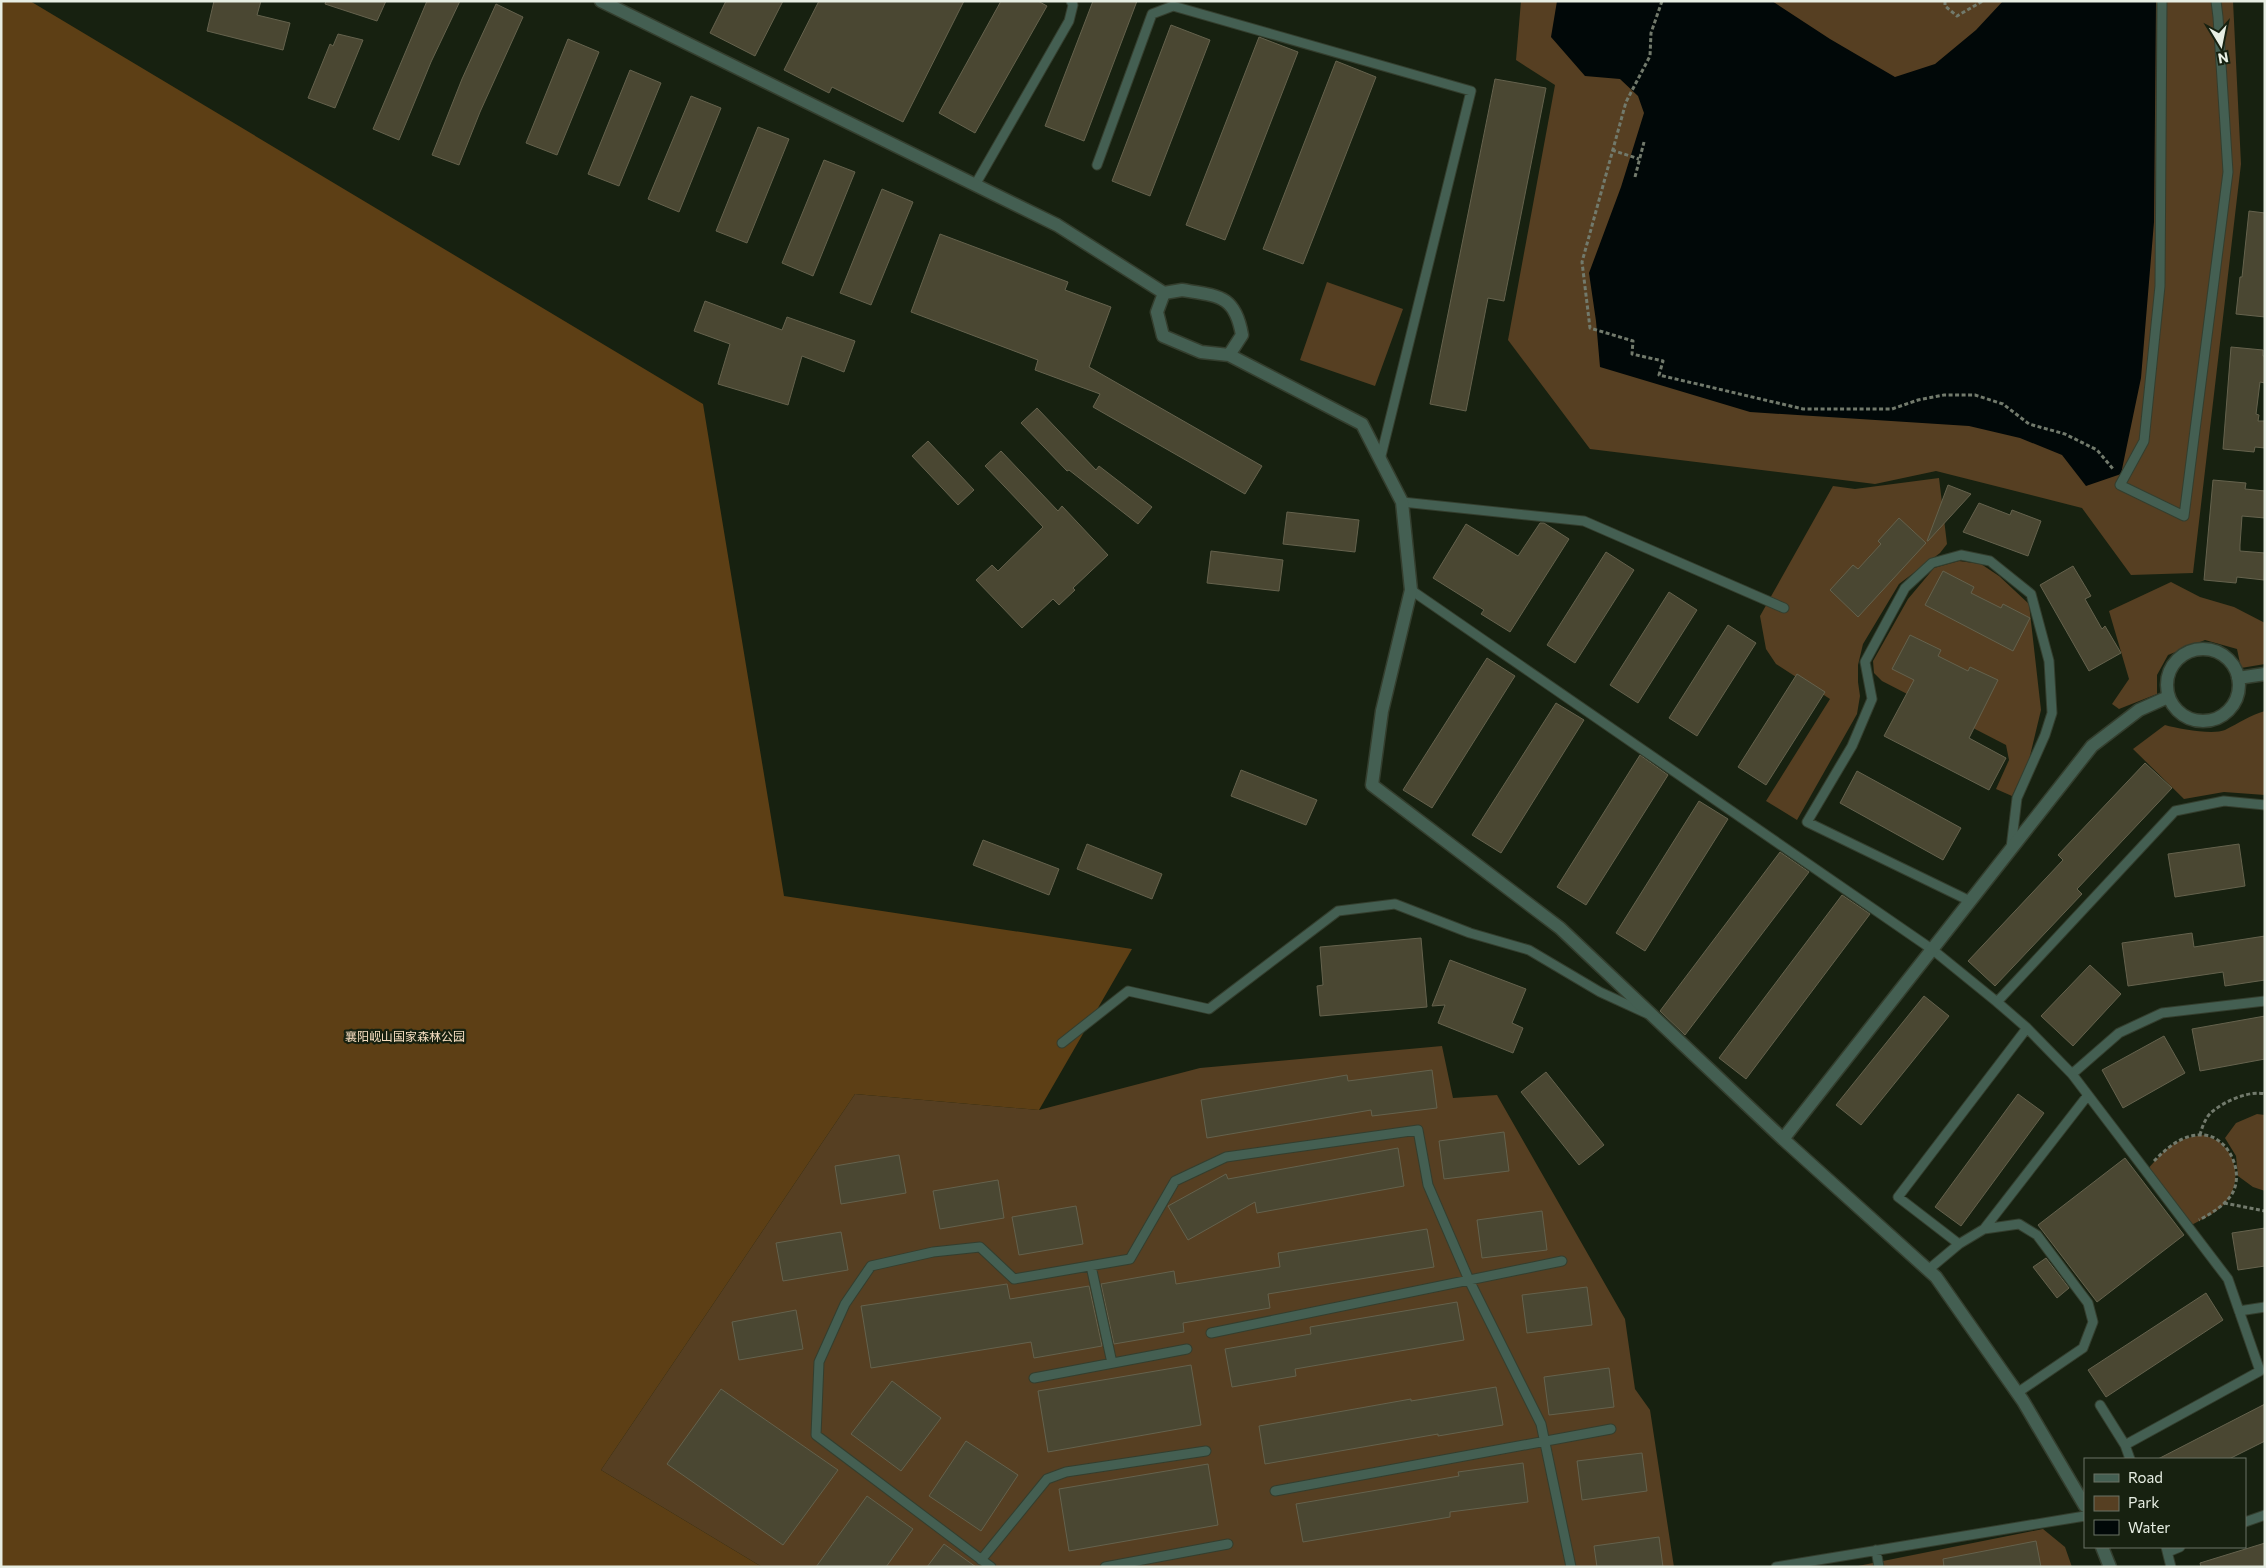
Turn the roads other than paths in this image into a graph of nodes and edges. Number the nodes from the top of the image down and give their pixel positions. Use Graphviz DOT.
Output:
graph roads {
  1 [pos="1071,1"];
  2 [pos="2162,1"];
  3 [pos="2216,1"];
  4 [pos="606,2"];
  5 [pos="1097,165"];
  6 [pos="975,185"];
  7 [pos="1164,292"];
  8 [pos="1229,355"];
  9 [pos="1380,460"];
  10 [pos="1402,502"];
  11 [pos="1411,590"];
  12 [pos="1784,608"];
  13 [pos="2265,674"];
  14 [pos="2238,678"];
  15 [pos="2168,697"];
  16 [pos="2265,805"];
  17 [pos="2012,848"];
  18 [pos="1970,902"];
  19 [pos="1934,950"];
  20 [pos="2265,1001"];
  21 [pos="1997,1002"];
  22 [pos="1655,1017"];
  23 [pos="2027,1028"];
  24 [pos="1062,1043"];
  25 [pos="2072,1074"];
  26 [pos="2088,1095"];
  27 [pos="1783,1138"];
  28 [pos="1984,1229"];
  29 [pos="1959,1244"];
  30 [pos="1562,1261"];
  31 [pos="1091,1266"];
  32 [pos="1928,1270"];
  33 [pos="1469,1280"];
  34 [pos="2265,1306"];
  35 [pos="2240,1311"];
  36 [pos="1211,1333"];
  37 [pos="1187,1350"];
  38 [pos="1112,1364"];
  39 [pos="2260,1371"];
  40 [pos="1034,1378"];
  41 [pos="2265,1380"];
  42 [pos="2017,1393"];
  43 [pos="2100,1405"];
  44 [pos="1611,1429"];
  45 [pos="1544,1440"];
  46 [pos="2125,1445"];
  47 [pos="1206,1450"];
  48 [pos="2130,1458"];
  49 [pos="1275,1491"];
  50 [pos="2084,1504"];
  51 [pos="2265,1515"];
  52 [pos="2084,1516"];
  53 [pos="2246,1522"];
  54 [pos="1228,1544"];
  55 [pos="2102,1548"];
  56 [pos="2167,1549"];
  57 [pos="1876,1550"];
  58 [pos="981,1560"];
  59 [pos="991,1567"];
  60 [pos="1105,1567"];
  61 [pos="1571,1567"];
  62 [pos="1776,1567"];
  63 [pos="1879,1567"];
  64 [pos="2110,1567"];
  65 [pos="2171,1567"];
  1 -- 6 [label="lane"];
  2 -- 3 [label="lane"];
  4 -- 6 [label="street"];
  5 -- 9 [label="lane"];
  6 -- 7 [label="street"];
  7 -- 8 [label="street"];
  7 -- 8 [label="street"];
  8 -- 9 [label="street"];
  9 -- 10 [label="street"];
  10 -- 11 [label="street"];
  10 -- 12 [label="lane"];
  11 -- 19 [label="lane"];
  11 -- 22 [label="street"];
  13 -- 14 [label="street"];
  14 -- 15 [label="street"];
  14 -- 15 [label="street"];
  15 -- 17 [label="street"];
  16 -- 21 [label="lane"];
  17 -- 18 [label="street"];
  17 -- 18 [label="lane"];
  18 -- 19 [label="street"];
  19 -- 21 [label="lane"];
  19 -- 27 [label="street"];
  20 -- 25 [label="lane"];
  21 -- 23 [label="lane"];
  22 -- 24 [label="lane"];
  22 -- 27 [label="street"];
  23 -- 25 [label="lane"];
  23 -- 29 [label="lane"];
  25 -- 26 [label="lane"];
  26 -- 28 [label="lane"];
  26 -- 35 [label="lane"];
  27 -- 32 [label="street"];
  28 -- 29 [label="lane"];
  28 -- 42 [label="lane"];
  29 -- 32 [label="lane"];
  30 -- 33 [label="lane"];
  31 -- 33 [label="lane"];
  31 -- 38 [label="lane"];
  31 -- 58 [label="lane"];
  32 -- 42 [label="street"];
  33 -- 36 [label="lane"];
  33 -- 45 [label="lane"];
  34 -- 35 [label="lane"];
  35 -- 39 [label="lane"];
  37 -- 38 [label="lane"];
  38 -- 40 [label="lane"];
  39 -- 41 [label="lane"];
  39 -- 46 [label="lane"];
  42 -- 50 [label="street"];
  43 -- 46 [label="lane"];
  44 -- 45 [label="lane"];
  45 -- 49 [label="lane"];
  45 -- 61 [label="lane"];
  46 -- 48 [label="lane"];
  47 -- 58 [label="lane"];
  51 -- 53 [label="lane"];
  52 -- 57 [label="lane"];
  54 -- 60 [label="lane"];
  55 -- 64 [label="street"];
  56 -- 65 [label="lane"];
  57 -- 62 [label="lane"];
  57 -- 63 [label="lane"];
  58 -- 59 [label="lane"];
}
